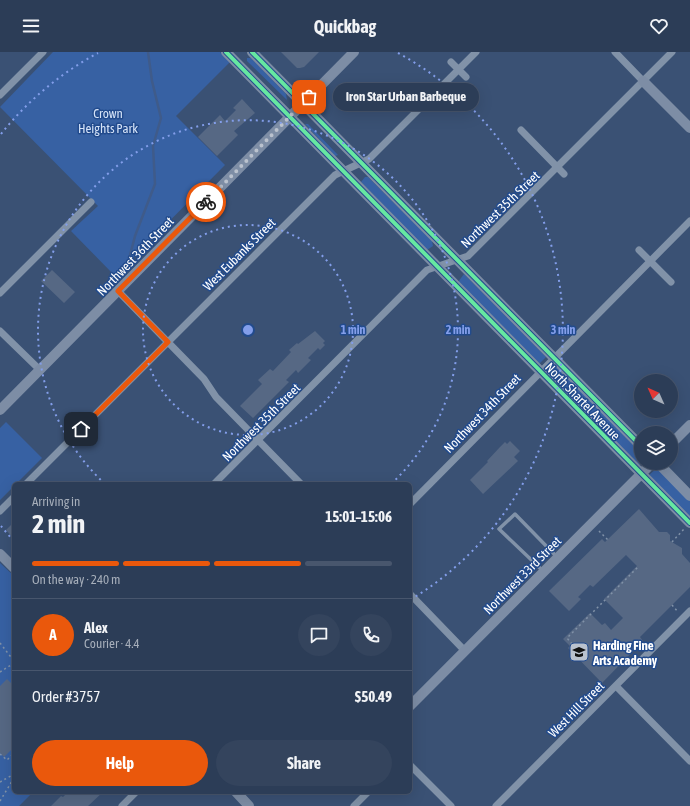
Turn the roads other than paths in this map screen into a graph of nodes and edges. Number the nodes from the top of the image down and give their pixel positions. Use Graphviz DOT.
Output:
graph roads {
  1 [pos="43,52"];
  2 [pos="226,52"];
  3 [pos="252,52"];
  4 [pos="354,52"];
  5 [pos="476,52"];
  6 [pos="614,52"];
  7 [pos="672,52"];
  8 [pos="451,62"];
  9 [pos="459,70"];
  10 [pos="466,77"];
  11 [pos="643,81"];
  12 [pos="0,95"];
  13 [pos="302,104"];
  14 [pos="290,117"];
  15 [pos="690,128"];
  16 [pos="521,130"];
  17 [pos="361,163"];
  18 [pos="557,167"];
  19 [pos="343,171"];
  20 [pos="564,174"];
  21 [pos="91,202"];
  22 [pos="690,221"];
  23 [pos="639,250"];
  24 [pos="456,260"];
  25 [pos="650,261"];
  26 [pos="438,266"];
  27 [pos="671,282"];
  28 [pos="118,291"];
  29 [pos="0,293"];
  30 [pos="0,331"];
  31 [pos="168,342"];
  32 [pos="553,358"];
  33 [pos="40,370"];
  34 [pos="540,371"];
  35 [pos="0,410"];
  36 [pos="690,425"];
  37 [pos="678,437"];
  38 [pos="634,439"];
  39 [pos="257,440"];
  40 [pos="645,470"];
  41 [pos="665,470"];
  42 [pos="641,474"];
  43 [pos="28,482"];
  44 [pos="216,482"];
  45 [pos="299,482"];
  46 [pos="690,496"];
  47 [pos="12,498"];
  48 [pos="412,502"];
  49 [pos="0,511"];
  50 [pos="690,523"];
  51 [pos="0,554"];
  52 [pos="558,558"];
  53 [pos="12,566"];
  54 [pos="544,572"];
  55 [pos="412,596"];
  56 [pos="690,611"];
  57 [pos="465,651"];
  58 [pos="616,686"];
  59 [pos="412,704"];
  60 [pos="690,761"];
  61 [pos="412,767"];
  62 [pos="134,794"];
  63 [pos="238,794"];
  64 [pos="366,794"];
  65 [pos="245,803"];
  66 [pos="122,806"];
  67 [pos="354,806"];
  68 [pos="450,806"];
  69 [pos="496,806"];
  1 -- 12 [label="street"];
  2 -- 14 [label="street, North Shartel Avenue"];
  3 -- 13 [label="street, North Shartel Avenue"];
  4 -- 13 [label="street, Northwest 36th Street"];
  5 -- 9 [label="street, West Eubanks Street"];
  6 -- 11 [label="street"];
  7 -- 11 [label="street, Northwest 35th Street"];
  8 -- 9 [label="street"];
  9 -- 10 [label="street"];
  9 -- 17 [label="street, West Eubanks Street"];
  11 -- 15 [label="street"];
  11 -- 18 [label="street, Northwest 35th Street"];
  13 -- 14 [label="street, Northwest 36th Street"];
  13 -- 17 [label="street, North Shartel Avenue"];
  14 -- 19 [label="street, North Shartel Avenue"];
  14 -- 28 [label="street, Northwest 36th Street"];
  16 -- 18 [label="street"];
  17 -- 19 [label="street, West Eubanks Street"];
  17 -- 24 [label="street, North Shartel Avenue"];
  18 -- 20 [label="street"];
  18 -- 24 [label="street, Northwest 35th Street"];
  19 -- 26 [label="street, North Shartel Avenue"];
  19 -- 31 [label="street, West Eubanks Street"];
  21 -- 29 [label="street"];
  22 -- 25 [label="street, Northwest 34th Street"];
  23 -- 25 [label="street"];
  24 -- 26 [label="street, Northwest 35th Street"];
  24 -- 32 [label="street, North Shartel Avenue"];
  25 -- 27 [label="street"];
  25 -- 32 [label="street, Northwest 34th Street"];
  26 -- 34 [label="street, North Shartel Avenue"];
  26 -- 39 [label="street, Northwest 35th Street"];
  28 -- 31 [label="street"];
  28 -- 33 [label="street, Northwest 36th Street"];
  30 -- 33 [label="street"];
  31 -- 39 [label="street"];
  31 -- 43 [label="street, West Eubanks Street"];
  32 -- 34 [label="street, Northwest 34th Street"];
  32 -- 38 [label="street, North Shartel Avenue"];
  33 -- 35 [label="street, Northwest 36th Street"];
  34 -- 42 [label="street, North Shartel Avenue"];
  34 -- 48 [label="street, Northwest 34th Street"];
  36 -- 37 [label="street"];
  39 -- 44 [label="street, Northwest 35th Street"];
  39 -- 45 [label="street"];
  40 -- 42 [label="street, Northwest 33rd Street"];
  41 -- 46 [label="street"];
  42 -- 50 [label="street, North Shartel Avenue"];
  42 -- 52 [label="street, Northwest 33rd Street"];
  47 -- 49 [label="street"];
  51 -- 53 [label="street"];
  52 -- 54 [label="street, Northwest 33rd Street"];
  52 -- 54 [label="lane"];
  54 -- 57 [label="street, Northwest 33rd Street"];
  55 -- 57 [label="street"];
  56 -- 58 [label="street, West Hill Street"];
  57 -- 59 [label="street, Northwest 33rd Street"];
  58 -- 60 [label="street"];
  58 -- 69 [label="street, West Hill Street"];
  61 -- 68 [label="street"];
  62 -- 66 [label="street"];
  63 -- 65 [label="street"];
  64 -- 67 [label="street"];
}
